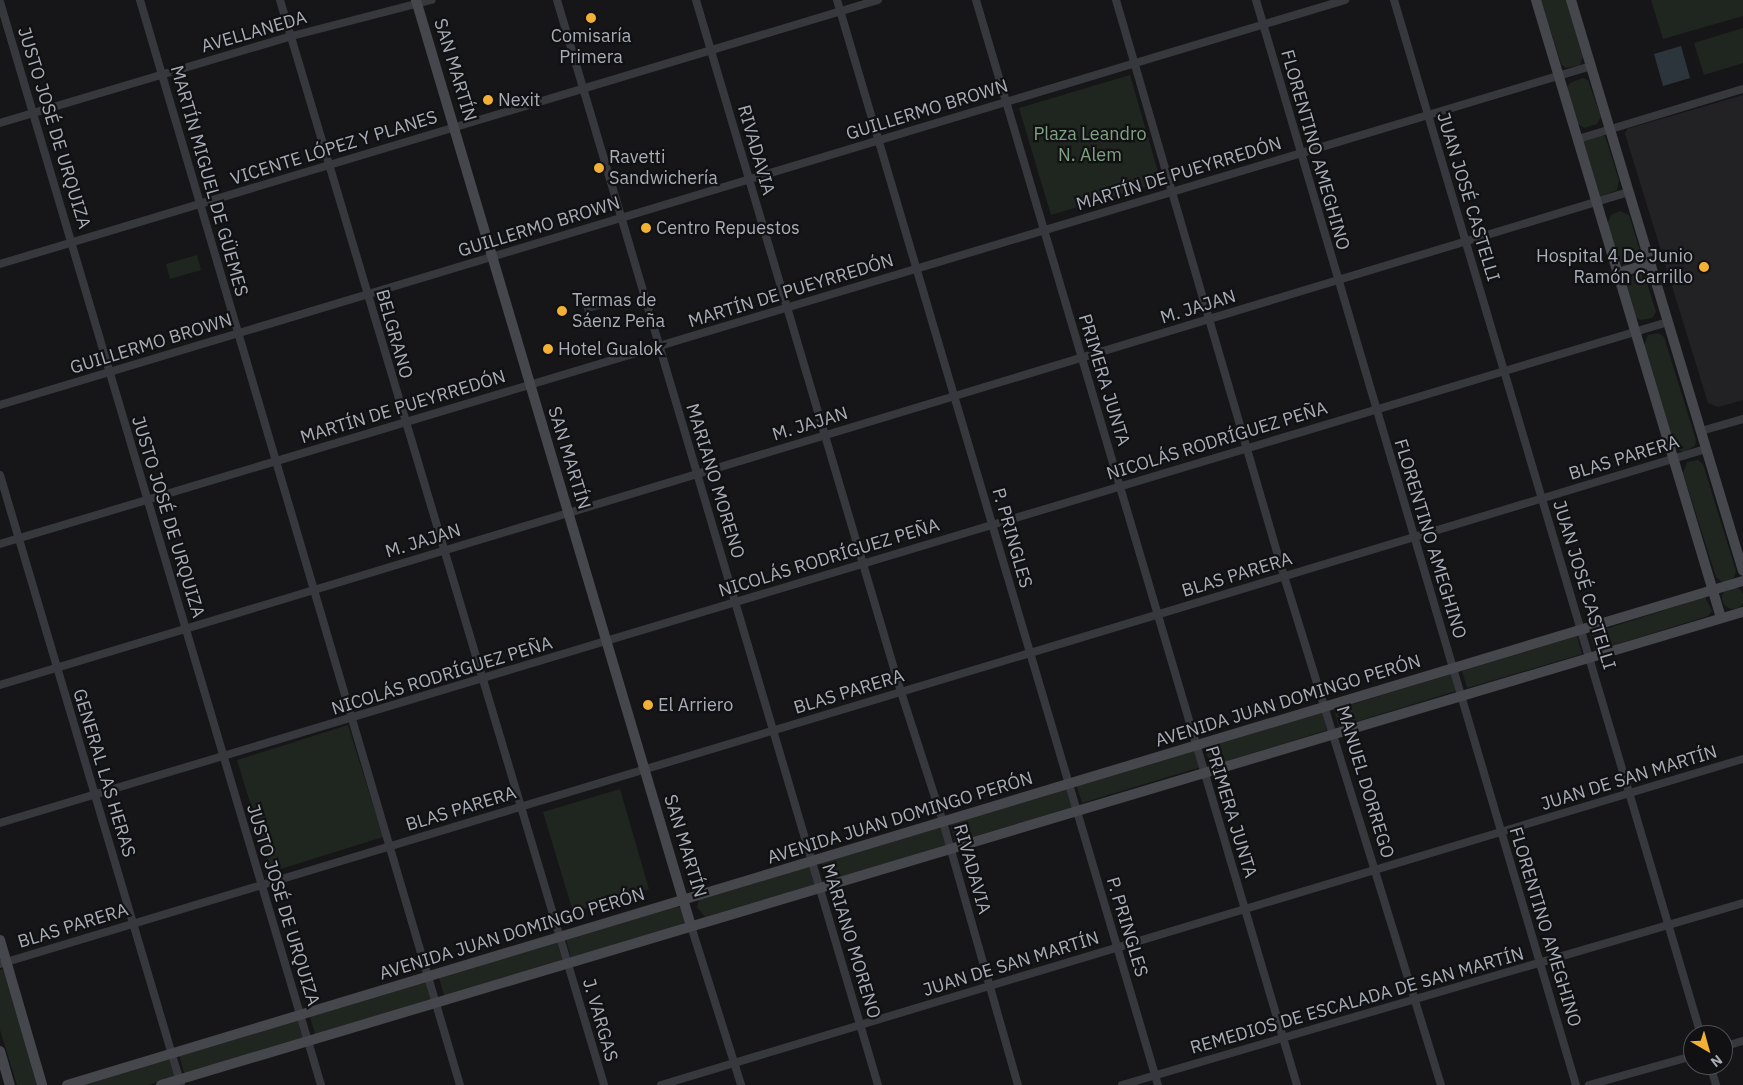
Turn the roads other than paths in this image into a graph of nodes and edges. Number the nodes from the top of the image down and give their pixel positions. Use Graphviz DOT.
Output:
graph roads {
  1 [pos="140,0"];
  2 [pos="280,0"];
  3 [pos="432,0"];
  4 [pos="557,0"];
  5 [pos="696,0"];
  6 [pos="837,0"];
  7 [pos="878,0"];
  8 [pos="976,0"];
  9 [pos="1116,0"];
  10 [pos="1256,0"];
  11 [pos="1345,0"];
  12 [pos="1394,0"];
  13 [pos="1536,0"];
  14 [pos="1571,0"];
  15 [pos="0,2"];
  16 [pos="417,2"];
  17 [pos="841,12"];
  18 [pos="1264,24"];
  19 [pos="292,36"];
  20 [pos="711,49"];
  21 [pos="1135,63"];
  22 [pos="1591,66"];
  23 [pos="163,75"];
  24 [pos="1559,76"];
  25 [pos="584,88"];
  26 [pos="1743,89"];
  27 [pos="1005,102"];
  28 [pos="34,113"];
  29 [pos="1428,115"];
  30 [pos="0,123"];
  31 [pos="456,128"];
  32 [pos="1610,129"];
  33 [pos="1578,139"];
  34 [pos="878,141"];
  35 [pos="1300,154"];
  36 [pos="329,166"];
  37 [pos="749,180"];
  38 [pos="1170,192"];
  39 [pos="1629,192"];
  40 [pos="1597,202"];
  41 [pos="201,204"];
  42 [pos="621,218"];
  43 [pos="1043,231"];
  44 [pos="1466,242"];
  45 [pos="73,243"];
  46 [pos="493,257"];
  47 [pos="1650,263"];
  48 [pos="0,264"];
  49 [pos="916,269"];
  50 [pos="1618,273"];
  51 [pos="1337,281"];
  52 [pos="367,295"];
  53 [pos="787,308"];
  54 [pos="1208,320"];
  55 [pos="1668,322"];
  56 [pos="1636,332"];
  57 [pos="237,334"];
  58 [pos="659,346"];
  59 [pos="1081,358"];
  60 [pos="1504,371"];
  61 [pos="110,372"];
  62 [pos="531,385"];
  63 [pos="954,396"];
  64 [pos="0,406"];
  65 [pos="1376,410"];
  66 [pos="1743,419"];
  67 [pos="404,423"];
  68 [pos="1701,431"];
  69 [pos="825,436"];
  70 [pos="1248,448"];
  71 [pos="1706,449"];
  72 [pos="1674,459"];
  73 [pos="275,462"];
  74 [pos="697,474"];
  75 [pos="0,475"];
  76 [pos="1120,486"];
  77 [pos="1542,498"];
  78 [pos="148,500"];
  79 [pos="569,513"];
  80 [pos="993,523"];
  81 [pos="1414,537"];
  82 [pos="19,539"];
  83 [pos="0,544"];
  84 [pos="444,551"];
  85 [pos="1740,553"];
  86 [pos="864,564"];
  87 [pos="1743,571"];
  88 [pos="1284,576"];
  89 [pos="1743,581"];
  90 [pos="313,590"];
  91 [pos="1713,590"];
  92 [pos="735,602"];
  93 [pos="1743,612"];
  94 [pos="1157,615"];
  95 [pos="1721,618"];
  96 [pos="186,629"];
  97 [pos="1581,630"];
  98 [pos="607,642"];
  99 [pos="1030,653"];
  100 [pos="1589,656"];
  101 [pos="57,668"];
  102 [pos="1452,668"];
  103 [pos="481,679"];
  104 [pos="0,685"];
  105 [pos="901,692"];
  106 [pos="1460,694"];
  107 [pos="1326,706"];
  108 [pos="352,718"];
  109 [pos="773,730"];
  110 [pos="1334,732"];
  111 [pos="1196,746"];
  112 [pos="224,757"];
  113 [pos="1743,759"];
  114 [pos="645,769"];
  115 [pos="1204,772"];
  116 [pos="1069,784"];
  117 [pos="1630,794"];
  118 [pos="95,796"];
  119 [pos="523,806"];
  120 [pos="1077,810"];
  121 [pos="943,822"];
  122 [pos="0,823"];
  123 [pos="1501,833"];
  124 [pos="390,846"];
  125 [pos="950,848"];
  126 [pos="812,861"];
  127 [pos="1377,870"];
  128 [pos="262,885"];
  129 [pos="820,887"];
  130 [pos="684,900"];
  131 [pos="1743,903"];
  132 [pos="1245,910"];
  133 [pos="133,924"];
  134 [pos="1669,925"];
  135 [pos="691,926"];
  136 [pos="560,936"];
  137 [pos="0,940"];
  138 [pos="1118,948"];
  139 [pos="3,963"];
  140 [pos="568,963"];
  141 [pos="1540,963"];
  142 [pos="428,977"];
  143 [pos="989,987"];
  144 [pos="1417,1000"];
  145 [pos="436,1002"];
  146 [pos="300,1015"];
  147 [pos="861,1025"];
  148 [pos="1698,1025"];
  149 [pos="1283,1038"];
  150 [pos="308,1041"];
  151 [pos="0,1051"];
  152 [pos="172,1054"];
  153 [pos="1683,1059"];
  154 [pos="735,1063"];
  155 [pos="1156,1075"];
  156 [pos="180,1082"];
  157 [pos="10,1085"];
  158 [pos="42,1085"];
  159 [pos="67,1085"];
  160 [pos="161,1085"];
  161 [pos="321,1085"];
  162 [pos="460,1085"];
  163 [pos="604,1085"];
  164 [pos="661,1085"];
  165 [pos="741,1085"];
  166 [pos="878,1085"];
  167 [pos="1018,1085"];
  168 [pos="1122,1085"];
  169 [pos="1158,1085"];
  170 [pos="1297,1085"];
  171 [pos="1441,1085"];
  172 [pos="1576,1085"];
  173 [pos="1589,1085"];
  1 -- 23 [label="street, MARTÍN MIGUEL DE GÜEMES"];
  2 -- 19 [label="street, BELGRANO"];
  3 -- 16 [label="street, AVELLANEDA"];
  4 -- 25 [label="street, MARIANO MORENO"];
  5 -- 20 [label="street, RIVADAVIA"];
  6 -- 17 [label="street, P. PRINGLES"];
  7 -- 17 [label="street, VICENTE LÓPEZ Y PLANES"];
  8 -- 27 [label="street, PRIMERA JUNTA"];
  9 -- 21 [label="street, MANUEL DORREGO"];
  10 -- 18 [label="street, FLORENTINO AMEGHINO"];
  11 -- 18 [label="street, GUILLERMO BROWN"];
  12 -- 29 [label="street, JUAN JOSÉ CASTELLI"];
  13 -- 24 [label="main road"];
  14 -- 22 [label="main road"];
  15 -- 28 [label="street, JUSTO JOSÉ DE URQUIZA"];
  16 -- 19 [label="street, AVELLANEDA"];
  16 -- 31 [label="main road, SAN MARTÍN"];
  17 -- 20 [label="street, VICENTE LÓPEZ Y PLANES"];
  17 -- 34 [label="street, P. PRINGLES"];
  18 -- 21 [label="street, GUILLERMO BROWN"];
  18 -- 35 [label="street, FLORENTINO AMEGHINO"];
  19 -- 23 [label="street, AVELLANEDA"];
  19 -- 36 [label="street, BELGRANO"];
  20 -- 25 [label="street, VICENTE LÓPEZ Y PLANES"];
  20 -- 37 [label="street, RIVADAVIA"];
  21 -- 27 [label="street, GUILLERMO BROWN"];
  21 -- 38 [label="street, MANUEL DORREGO"];
  22 -- 24 [label="street, MARTÍN DE PUEYRREDÓN"];
  22 -- 32 [label="main road"];
  23 -- 28 [label="street, AVELLANEDA"];
  23 -- 41 [label="street, MARTÍN MIGUEL DE GÜEMES"];
  24 -- 29 [label="street, MARTÍN DE PUEYRREDÓN"];
  24 -- 33 [label="main road"];
  25 -- 31 [label="street, VICENTE LÓPEZ Y PLANES"];
  25 -- 42 [label="street, MARIANO MORENO"];
  26 -- 32 [label="street"];
  27 -- 34 [label="street, GUILLERMO BROWN"];
  27 -- 43 [label="street, PRIMERA JUNTA"];
  28 -- 30 [label="street, AVELLANEDA"];
  28 -- 45 [label="street, JUSTO JOSÉ DE URQUIZA"];
  29 -- 35 [label="street, MARTÍN DE PUEYRREDÓN"];
  29 -- 44 [label="street, JUAN JOSÉ CASTELLI"];
  31 -- 36 [label="street, VICENTE LÓPEZ Y PLANES"];
  31 -- 46 [label="main road, SAN MARTÍN"];
  32 -- 33 [label="street"];
  32 -- 39 [label="main road"];
  33 -- 40 [label="main road"];
  34 -- 37 [label="street, GUILLERMO BROWN"];
  34 -- 49 [label="street, P. PRINGLES"];
  35 -- 38 [label="street, MARTÍN DE PUEYRREDÓN"];
  35 -- 51 [label="street, FLORENTINO AMEGHINO"];
  36 -- 41 [label="street, VICENTE LÓPEZ Y PLANES"];
  36 -- 52 [label="street, BELGRANO"];
  37 -- 42 [label="street, GUILLERMO BROWN"];
  37 -- 53 [label="street, RIVADAVIA"];
  38 -- 43 [label="street, MARTÍN DE PUEYRREDÓN"];
  38 -- 54 [label="street, MANUEL DORREGO"];
  39 -- 40 [label="street, M. JAJAN"];
  39 -- 47 [label="main road"];
  40 -- 44 [label="street, M. JAJAN"];
  40 -- 50 [label="main road"];
  41 -- 45 [label="street, VICENTE LÓPEZ Y PLANES"];
  41 -- 57 [label="street, MARTÍN MIGUEL DE GÜEMES"];
  42 -- 46 [label="street, GUILLERMO BROWN"];
  42 -- 58 [label="street, MARIANO MORENO"];
  43 -- 49 [label="street, MARTÍN DE PUEYRREDÓN"];
  43 -- 59 [label="street, PRIMERA JUNTA"];
  44 -- 51 [label="street, M. JAJAN"];
  44 -- 60 [label="street, JUAN JOSÉ CASTELLI"];
  45 -- 48 [label="street, VICENTE LÓPEZ Y PLANES"];
  45 -- 61 [label="street, JUSTO JOSÉ DE URQUIZA"];
  46 -- 52 [label="street, GUILLERMO BROWN"];
  46 -- 62 [label="main road, SAN MARTÍN"];
  47 -- 50 [label="main road"];
  47 -- 55 [label="main road"];
  49 -- 53 [label="street, MARTÍN DE PUEYRREDÓN"];
  49 -- 63 [label="street, P. PRINGLES"];
  50 -- 56 [label="main road"];
  51 -- 54 [label="street, M. JAJAN"];
  51 -- 65 [label="street, FLORENTINO AMEGHINO"];
  52 -- 57 [label="street, GUILLERMO BROWN"];
  52 -- 67 [label="street, BELGRANO"];
  53 -- 58 [label="street, MARTÍN DE PUEYRREDÓN"];
  53 -- 69 [label="street, RIVADAVIA"];
  54 -- 59 [label="street, M. JAJAN"];
  54 -- 70 [label="street, MANUEL DORREGO"];
  55 -- 56 [label="street, NICOLÁS RODRÍGUEZ PEÑA"];
  55 -- 68 [label="main road"];
  56 -- 60 [label="street, NICOLÁS RODRÍGUEZ PEÑA"];
  56 -- 72 [label="main road"];
  57 -- 61 [label="street, GUILLERMO BROWN"];
  57 -- 73 [label="street, MARTÍN MIGUEL DE GÜEMES"];
  58 -- 62 [label="street, MARTÍN DE PUEYRREDÓN"];
  58 -- 74 [label="street, MARIANO MORENO"];
  59 -- 63 [label="street, M. JAJAN"];
  59 -- 76 [label="street, PRIMERA JUNTA"];
  60 -- 65 [label="street, NICOLÁS RODRÍGUEZ PEÑA"];
  60 -- 77 [label="street, JUAN JOSÉ CASTELLI"];
  61 -- 64 [label="street, GUILLERMO BROWN"];
  61 -- 78 [label="street, JUSTO JOSÉ DE URQUIZA"];
  62 -- 67 [label="street, MARTÍN DE PUEYRREDÓN"];
  62 -- 79 [label="main road, SAN MARTÍN"];
  63 -- 69 [label="street, M. JAJAN"];
  63 -- 80 [label="street, P. PRINGLES"];
  65 -- 70 [label="street, NICOLÁS RODRÍGUEZ PEÑA"];
  65 -- 81 [label="street, FLORENTINO AMEGHINO"];
  66 -- 68 [label="street"];
  67 -- 73 [label="street, MARTÍN DE PUEYRREDÓN"];
  67 -- 84 [label="street, BELGRANO"];
  68 -- 71 [label="main road"];
  69 -- 74 [label="street, M. JAJAN"];
  69 -- 86 [label="street, RIVADAVIA"];
  70 -- 76 [label="street, NICOLÁS RODRÍGUEZ PEÑA"];
  70 -- 88 [label="street, MANUEL DORREGO"];
  71 -- 72 [label="street, BLAS PARERA"];
  71 -- 85 [label="main road"];
  72 -- 77 [label="street, BLAS PARERA"];
  72 -- 91 [label="main road"];
  73 -- 78 [label="street, MARTÍN DE PUEYRREDÓN"];
  73 -- 90 [label="street, MARTÍN MIGUEL DE GÜEMES"];
  74 -- 79 [label="street, M. JAJAN"];
  74 -- 92 [label="street, MARIANO MORENO"];
  75 -- 82 [label="street, GENERAL LAS HERAS"];
  76 -- 80 [label="street, NICOLÁS RODRÍGUEZ PEÑA"];
  76 -- 94 [label="street, PRIMERA JUNTA"];
  77 -- 81 [label="street, BLAS PARERA"];
  77 -- 97 [label="street, JUAN JOSÉ CASTELLI"];
  78 -- 82 [label="street, MARTÍN DE PUEYRREDÓN"];
  78 -- 96 [label="street, JUSTO JOSÉ DE URQUIZA"];
  79 -- 84 [label="street, M. JAJAN"];
  79 -- 98 [label="main road, SAN MARTÍN"];
  80 -- 86 [label="street, NICOLÁS RODRÍGUEZ PEÑA"];
  80 -- 99 [label="street, P. PRINGLES"];
  81 -- 88 [label="street, BLAS PARERA"];
  81 -- 102 [label="street, FLORENTINO AMEGHINO"];
  82 -- 83 [label="street, MARTÍN DE PUEYRREDÓN"];
  82 -- 101 [label="street, GENERAL LAS HERAS"];
  84 -- 90 [label="street, M. JAJAN"];
  84 -- 103 [label="street, BELGRANO"];
  85 -- 87 [label="main road"];
  86 -- 92 [label="street, NICOLÁS RODRÍGUEZ PEÑA"];
  86 -- 105 [label="street, RIVADAVIA"];
  88 -- 94 [label="street, BLAS PARERA"];
  88 -- 107 [label="street, MANUEL DORREGO"];
  89 -- 91 [label="main road, AVENIDA JUAN DOMINGO PERÓN"];
  90 -- 96 [label="street, M. JAJAN"];
  90 -- 108 [label="street, MARTÍN MIGUEL DE GÜEMES"];
  91 -- 95 [label="main road"];
  91 -- 97 [label="main road, AVENIDA JUAN DOMINGO PERÓN"];
  92 -- 98 [label="street, NICOLÁS RODRÍGUEZ PEÑA"];
  92 -- 109 [label="street, MARIANO MORENO"];
  93 -- 95 [label="main road"];
  94 -- 99 [label="street, BLAS PARERA"];
  94 -- 111 [label="street, PRIMERA JUNTA"];
  95 -- 100 [label="main road"];
  96 -- 101 [label="street, M. JAJAN"];
  96 -- 112 [label="street, JUSTO JOSÉ DE URQUIZA"];
  97 -- 100 [label="street, JUAN JOSÉ CASTELLI"];
  97 -- 102 [label="main road, AVENIDA JUAN DOMINGO PERÓN"];
  98 -- 103 [label="street, NICOLÁS RODRÍGUEZ PEÑA"];
  98 -- 114 [label="main road, SAN MARTÍN"];
  99 -- 105 [label="street, BLAS PARERA"];
  99 -- 116 [label="street, P. PRINGLES"];
  100 -- 106 [label="main road"];
  100 -- 117 [label="street, JUAN JOSÉ CASTELLI"];
  101 -- 104 [label="street, M. JAJAN"];
  101 -- 118 [label="street, GENERAL LAS HERAS"];
  102 -- 106 [label="street, FLORENTINO AMEGHINO"];
  102 -- 107 [label="main road, AVENIDA JUAN DOMINGO PERÓN"];
  103 -- 108 [label="street, NICOLÁS RODRÍGUEZ PEÑA"];
  103 -- 119 [label="street, BELGRANO"];
  105 -- 109 [label="street, BLAS PARERA"];
  105 -- 121 [label="street, RIVADAVIA"];
  106 -- 110 [label="main road"];
  106 -- 123 [label="street, FLORENTINO AMEGHINO"];
  107 -- 110 [label="street, MANUEL DORREGO"];
  107 -- 111 [label="main road, AVENIDA JUAN DOMINGO PERÓN"];
  108 -- 112 [label="street, NICOLÁS RODRÍGUEZ PEÑA"];
  108 -- 124 [label="street, MARTÍN MIGUEL DE GÜEMES"];
  109 -- 114 [label="street, BLAS PARERA"];
  109 -- 126 [label="street, MARIANO MORENO"];
  110 -- 115 [label="main road"];
  110 -- 127 [label="street, MANUEL DORREGO"];
  111 -- 115 [label="street, PRIMERA JUNTA"];
  111 -- 116 [label="main road, AVENIDA JUAN DOMINGO PERÓN"];
  112 -- 118 [label="street, NICOLÁS RODRÍGUEZ PEÑA"];
  112 -- 128 [label="street, JUSTO JOSÉ DE URQUIZA"];
  113 -- 117 [label="street, JUAN DE SAN MARTÍN"];
  114 -- 119 [label="street, BLAS PARERA"];
  114 -- 130 [label="main road, SAN MARTÍN"];
  115 -- 120 [label="main road"];
  115 -- 132 [label="street, PRIMERA JUNTA"];
  116 -- 120 [label="street, P. PRINGLES"];
  116 -- 121 [label="main road, AVENIDA JUAN DOMINGO PERÓN"];
  117 -- 123 [label="street, JUAN DE SAN MARTÍN"];
  117 -- 134 [label="street, JUAN JOSÉ CASTELLI"];
  118 -- 122 [label="street, NICOLÁS RODRÍGUEZ PEÑA"];
  118 -- 133 [label="street, GENERAL LAS HERAS"];
  119 -- 124 [label="street, BLAS PARERA"];
  119 -- 136 [label="street, BELGRANO"];
  120 -- 125 [label="main road"];
  120 -- 138 [label="street, P. PRINGLES"];
  121 -- 125 [label="street, RIVADAVIA"];
  121 -- 126 [label="main road, AVENIDA JUAN DOMINGO PERÓN"];
  123 -- 127 [label="street, JUAN DE SAN MARTÍN"];
  123 -- 141 [label="street, FLORENTINO AMEGHINO"];
  124 -- 128 [label="street, BLAS PARERA"];
  124 -- 142 [label="street, MARTÍN MIGUEL DE GÜEMES"];
  125 -- 129 [label="main road"];
  125 -- 143 [label="street, RIVADAVIA"];
  126 -- 129 [label="street, MARIANO MORENO"];
  126 -- 130 [label="main road, AVENIDA JUAN DOMINGO PERÓN"];
  127 -- 132 [label="street, JUAN DE SAN MARTÍN"];
  127 -- 144 [label="street, MANUEL DORREGO"];
  128 -- 133 [label="street, BLAS PARERA"];
  128 -- 146 [label="street, JUSTO JOSÉ DE URQUIZA"];
  129 -- 135 [label="main road"];
  129 -- 147 [label="street, MARIANO MORENO"];
  130 -- 135 [label="main road, SAN MARTÍN"];
  130 -- 136 [label="main road, AVENIDA JUAN DOMINGO PERÓN"];
  131 -- 134 [label="street, REMEDIOS DE ESCALADA DE SAN MARTÍN"];
  132 -- 138 [label="street, JUAN DE SAN MARTÍN"];
  132 -- 149 [label="street, PRIMERA JUNTA"];
  133 -- 139 [label="street, BLAS PARERA"];
  133 -- 152 [label="street, GENERAL LAS HERAS"];
  134 -- 141 [label="street, REMEDIOS DE ESCALADA DE SAN MARTÍN"];
  134 -- 148 [label="street, JUAN JOSÉ CASTELLI"];
  135 -- 140 [label="main road"];
  135 -- 154 [label="street"];
  136 -- 140 [label="street, BELGRANO"];
  136 -- 142 [label="main road, AVENIDA JUAN DOMINGO PERÓN"];
  137 -- 139 [label="main road"];
  138 -- 143 [label="street, JUAN DE SAN MARTÍN"];
  138 -- 155 [label="street, P. PRINGLES"];
  139 -- 158 [label="main road"];
  140 -- 145 [label="main road"];
  140 -- 163 [label="street, J. VARGAS"];
  141 -- 144 [label="street, REMEDIOS DE ESCALADA DE SAN MARTÍN"];
  141 -- 172 [label="street, FLORENTINO AMEGHINO"];
  142 -- 145 [label="street, MARTÍN MIGUEL DE GÜEMES"];
  142 -- 146 [label="main road, AVENIDA JUAN DOMINGO PERÓN"];
  143 -- 147 [label="street, JUAN DE SAN MARTÍN"];
  143 -- 167 [label="street, RIVADAVIA"];
  144 -- 149 [label="street, REMEDIOS DE ESCALADA DE SAN MARTÍN"];
  144 -- 171 [label="street, MANUEL DORREGO"];
  145 -- 150 [label="main road"];
  145 -- 162 [label="street, MARTÍN MIGUEL DE GÜEMES"];
  146 -- 150 [label="street, JUSTO JOSÉ DE URQUIZA"];
  146 -- 152 [label="main road, AVENIDA JUAN DOMINGO PERÓN"];
  147 -- 154 [label="street, JUAN DE SAN MARTÍN"];
  147 -- 166 [label="street, MARIANO MORENO"];
  149 -- 155 [label="street, REMEDIOS DE ESCALADA DE SAN MARTÍN"];
  149 -- 170 [label="street, PRIMERA JUNTA"];
  150 -- 156 [label="main road"];
  150 -- 161 [label="street, JUSTO JOSÉ DE URQUIZA"];
  151 -- 157 [label="main road"];
  152 -- 156 [label="street, GENERAL LAS HERAS"];
  152 -- 159 [label="main road, AVENIDA JUAN DOMINGO PERÓN"];
  153 -- 173 [label="street"];
  154 -- 164 [label="street, JUAN DE SAN MARTÍN"];
  154 -- 165 [label="street"];
  155 -- 168 [label="street, REMEDIOS DE ESCALADA DE SAN MARTÍN"];
  155 -- 169 [label="street, P. PRINGLES"];
  156 -- 160 [label="main road"];
}
